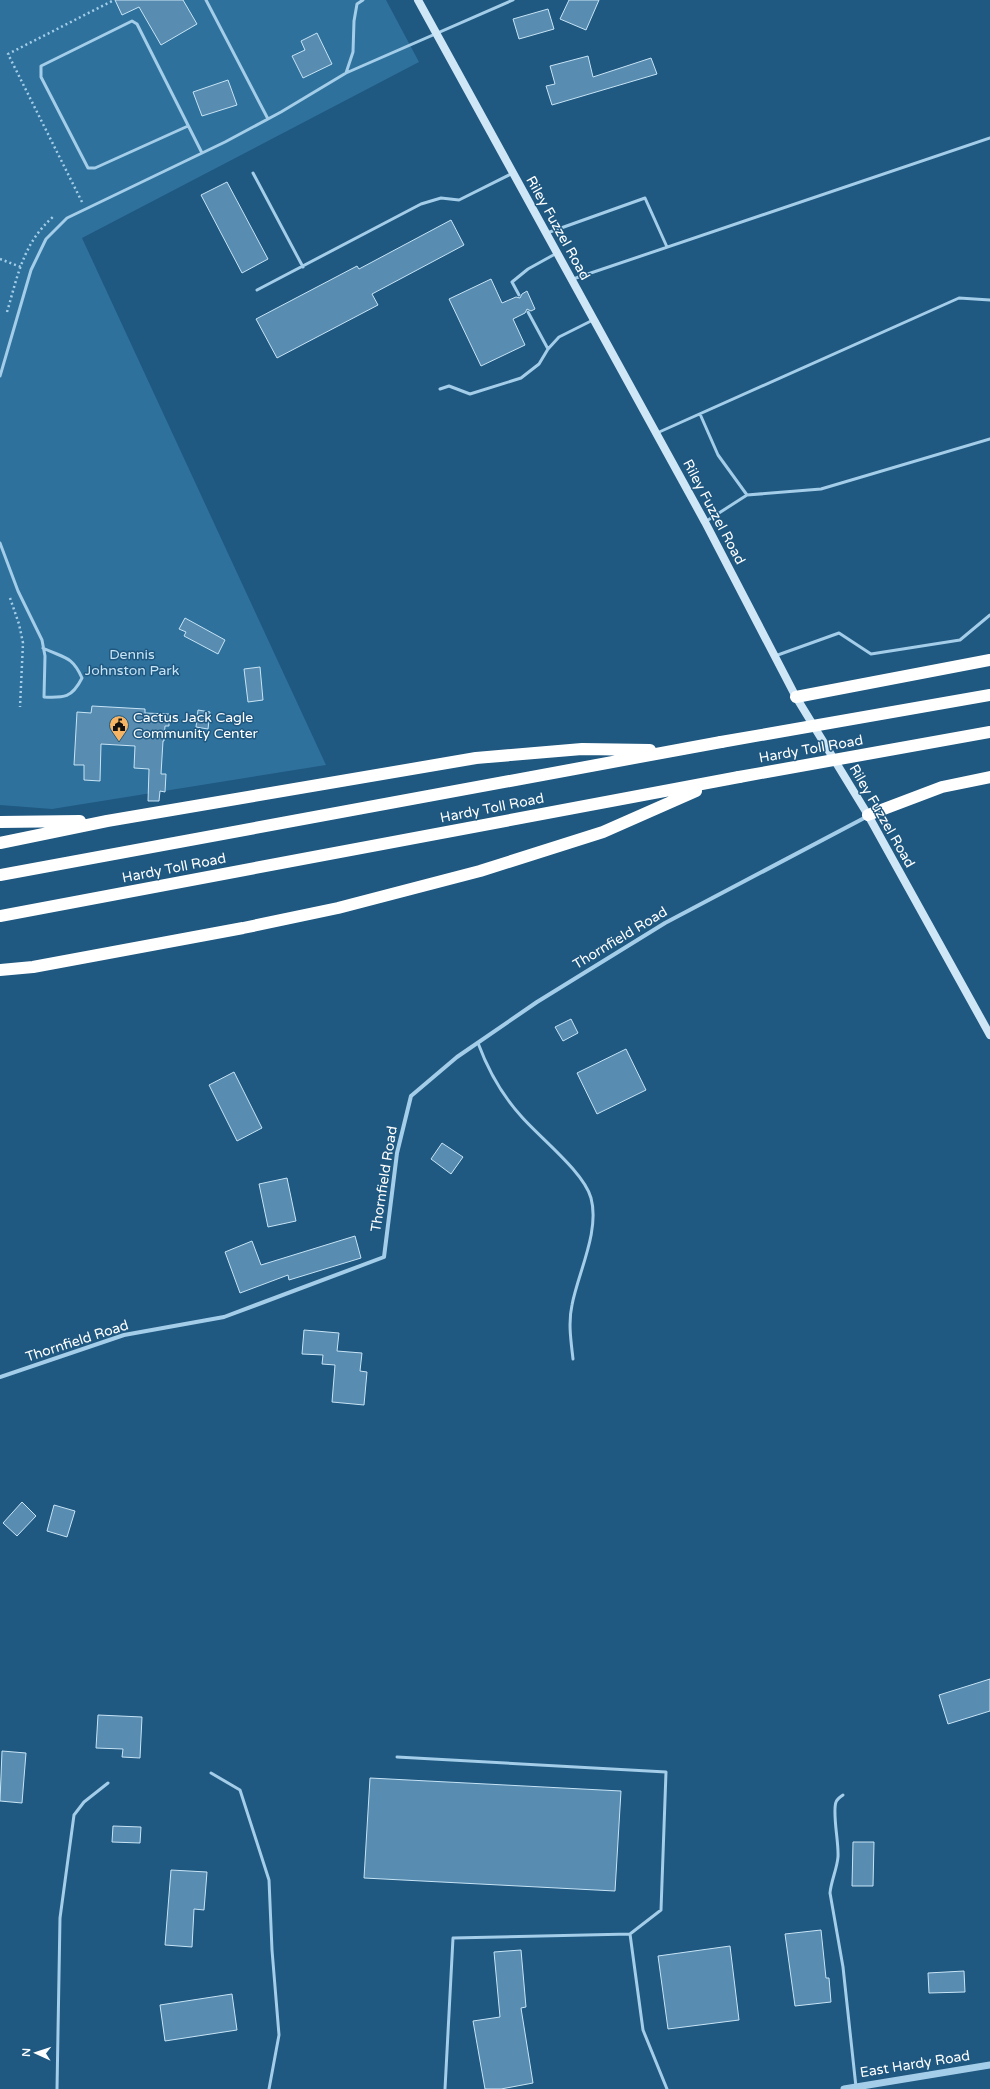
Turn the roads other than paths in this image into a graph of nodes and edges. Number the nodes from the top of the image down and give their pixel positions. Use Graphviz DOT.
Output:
graph roads {
  1 [pos="206,0"];
  2 [pos="363,0"];
  3 [pos="418,0"];
  4 [pos="513,0"];
  5 [pos="437,34"];
  6 [pos="346,73"];
  7 [pos="268,119"];
  8 [pos="188,126"];
  9 [pos="990,138"];
  10 [pos="202,153"];
  11 [pos="253,173"];
  12 [pos="513,173"];
  13 [pos="546,234"];
  14 [pos="667,247"];
  15 [pos="557,253"];
  16 [pos="303,267"];
  17 [pos="571,280"];
  18 [pos="257,290"];
  19 [pos="519,295"];
  20 [pos="990,300"];
  21 [pos="528,312"];
  22 [pos="593,320"];
  23 [pos="548,349"];
  24 [pos="0,376"];
  25 [pos="440,389"];
  26 [pos="700,414"];
  27 [pos="656,434"];
  28 [pos="990,439"];
  29 [pos="747,494"];
  30 [pos="705,522"];
  31 [pos="0,543"];
  32 [pos="990,615"];
  33 [pos="43,648"];
  34 [pos="775,656"];
  35 [pos="990,660"];
  36 [pos="990,695"];
  37 [pos="796,697"];
  38 [pos="990,732"];
  39 [pos="677,750"];
  40 [pos="990,777"];
  41 [pos="715,782"];
  42 [pos="868,815"];
  43 [pos="107,821"];
  44 [pos="0,822"];
  45 [pos="0,843"];
  46 [pos="0,875"];
  47 [pos="0,916"];
  48 [pos="34,966"];
  49 [pos="0,970"];
  50 [pos="0,978"];
  51 [pos="990,1035"];
  52 [pos="478,1043"];
  53 [pos="573,1359"];
  54 [pos="0,1377"];
  55 [pos="397,1757"];
  56 [pos="211,1773"];
  57 [pos="108,1783"];
  58 [pos="843,1795"];
  59 [pos="630,1934"];
  60 [pos="990,2065"];
  61 [pos="856,2087"];
  62 [pos="57,2089"];
  63 [pos="270,2089"];
  64 [pos="445,2089"];
  65 [pos="667,2089"];
  66 [pos="844,2089"];
  1 -- 7 [label="lane"];
  2 -- 6 [label="lane"];
  3 -- 5 [label="main road, Riley Fuzzel Road"];
  4 -- 5 [label="lane"];
  5 -- 6 [label="lane"];
  5 -- 12 [label="main road, Riley Fuzzel Road"];
  6 -- 7 [label="lane"];
  7 -- 10 [label="lane"];
  8 -- 8 [label="lane"];
  8 -- 10 [label="lane"];
  9 -- 14 [label="lane"];
  10 -- 24 [label="lane"];
  11 -- 16 [label="lane"];
  12 -- 13 [label="main road, Riley Fuzzel Road"];
  12 -- 16 [label="lane"];
  13 -- 14 [label="lane"];
  13 -- 15 [label="main road, Riley Fuzzel Road"];
  14 -- 17 [label="lane"];
  15 -- 17 [label="main road, Riley Fuzzel Road"];
  15 -- 19 [label="lane"];
  16 -- 18 [label="lane"];
  17 -- 22 [label="main road, Riley Fuzzel Road"];
  20 -- 26 [label="lane"];
  21 -- 23 [label="lane"];
  22 -- 23 [label="lane"];
  22 -- 27 [label="main road, Riley Fuzzel Road"];
  23 -- 25 [label="lane"];
  26 -- 27 [label="lane"];
  26 -- 29 [label="lane"];
  27 -- 30 [label="main road, Riley Fuzzel Road"];
  28 -- 29 [label="lane"];
  29 -- 30 [label="lane"];
  30 -- 34 [label="main road, Riley Fuzzel Road"];
  31 -- 33 [label="lane"];
  32 -- 34 [label="lane"];
  33 -- 33 [label="lane"];
  34 -- 37 [label="main road, Riley Fuzzel Road"];
  35 -- 37 [label="highway"];
  36 -- 39 [label="highway, Hardy Toll Road, bridge"];
  37 -- 42 [label="main road, Riley Fuzzel Road"];
  38 -- 41 [label="highway, Hardy Toll Road, bridge"];
  39 -- 43 [label="highway"];
  39 -- 46 [label="highway, Hardy Toll Road"];
  40 -- 42 [label="highway"];
  41 -- 47 [label="highway, Hardy Toll Road"];
  41 -- 48 [label="highway"];
  42 -- 51 [label="main road, Riley Fuzzel Road"];
  42 -- 52 [label="street, Thornfield Road"];
  43 -- 44 [label="highway"];
  43 -- 45 [label="highway"];
  48 -- 49 [label="highway"];
  48 -- 50 [label="highway"];
  52 -- 53 [label="lane"];
  52 -- 54 [label="street, Thornfield Road"];
  55 -- 59 [label="lane"];
  56 -- 63 [label="lane"];
  57 -- 62 [label="lane"];
  58 -- 61 [label="lane"];
  59 -- 64 [label="lane"];
  59 -- 65 [label="lane"];
  60 -- 61 [label="street, East Hardy Road"];
  61 -- 66 [label="street, East Hardy Road"];
}
